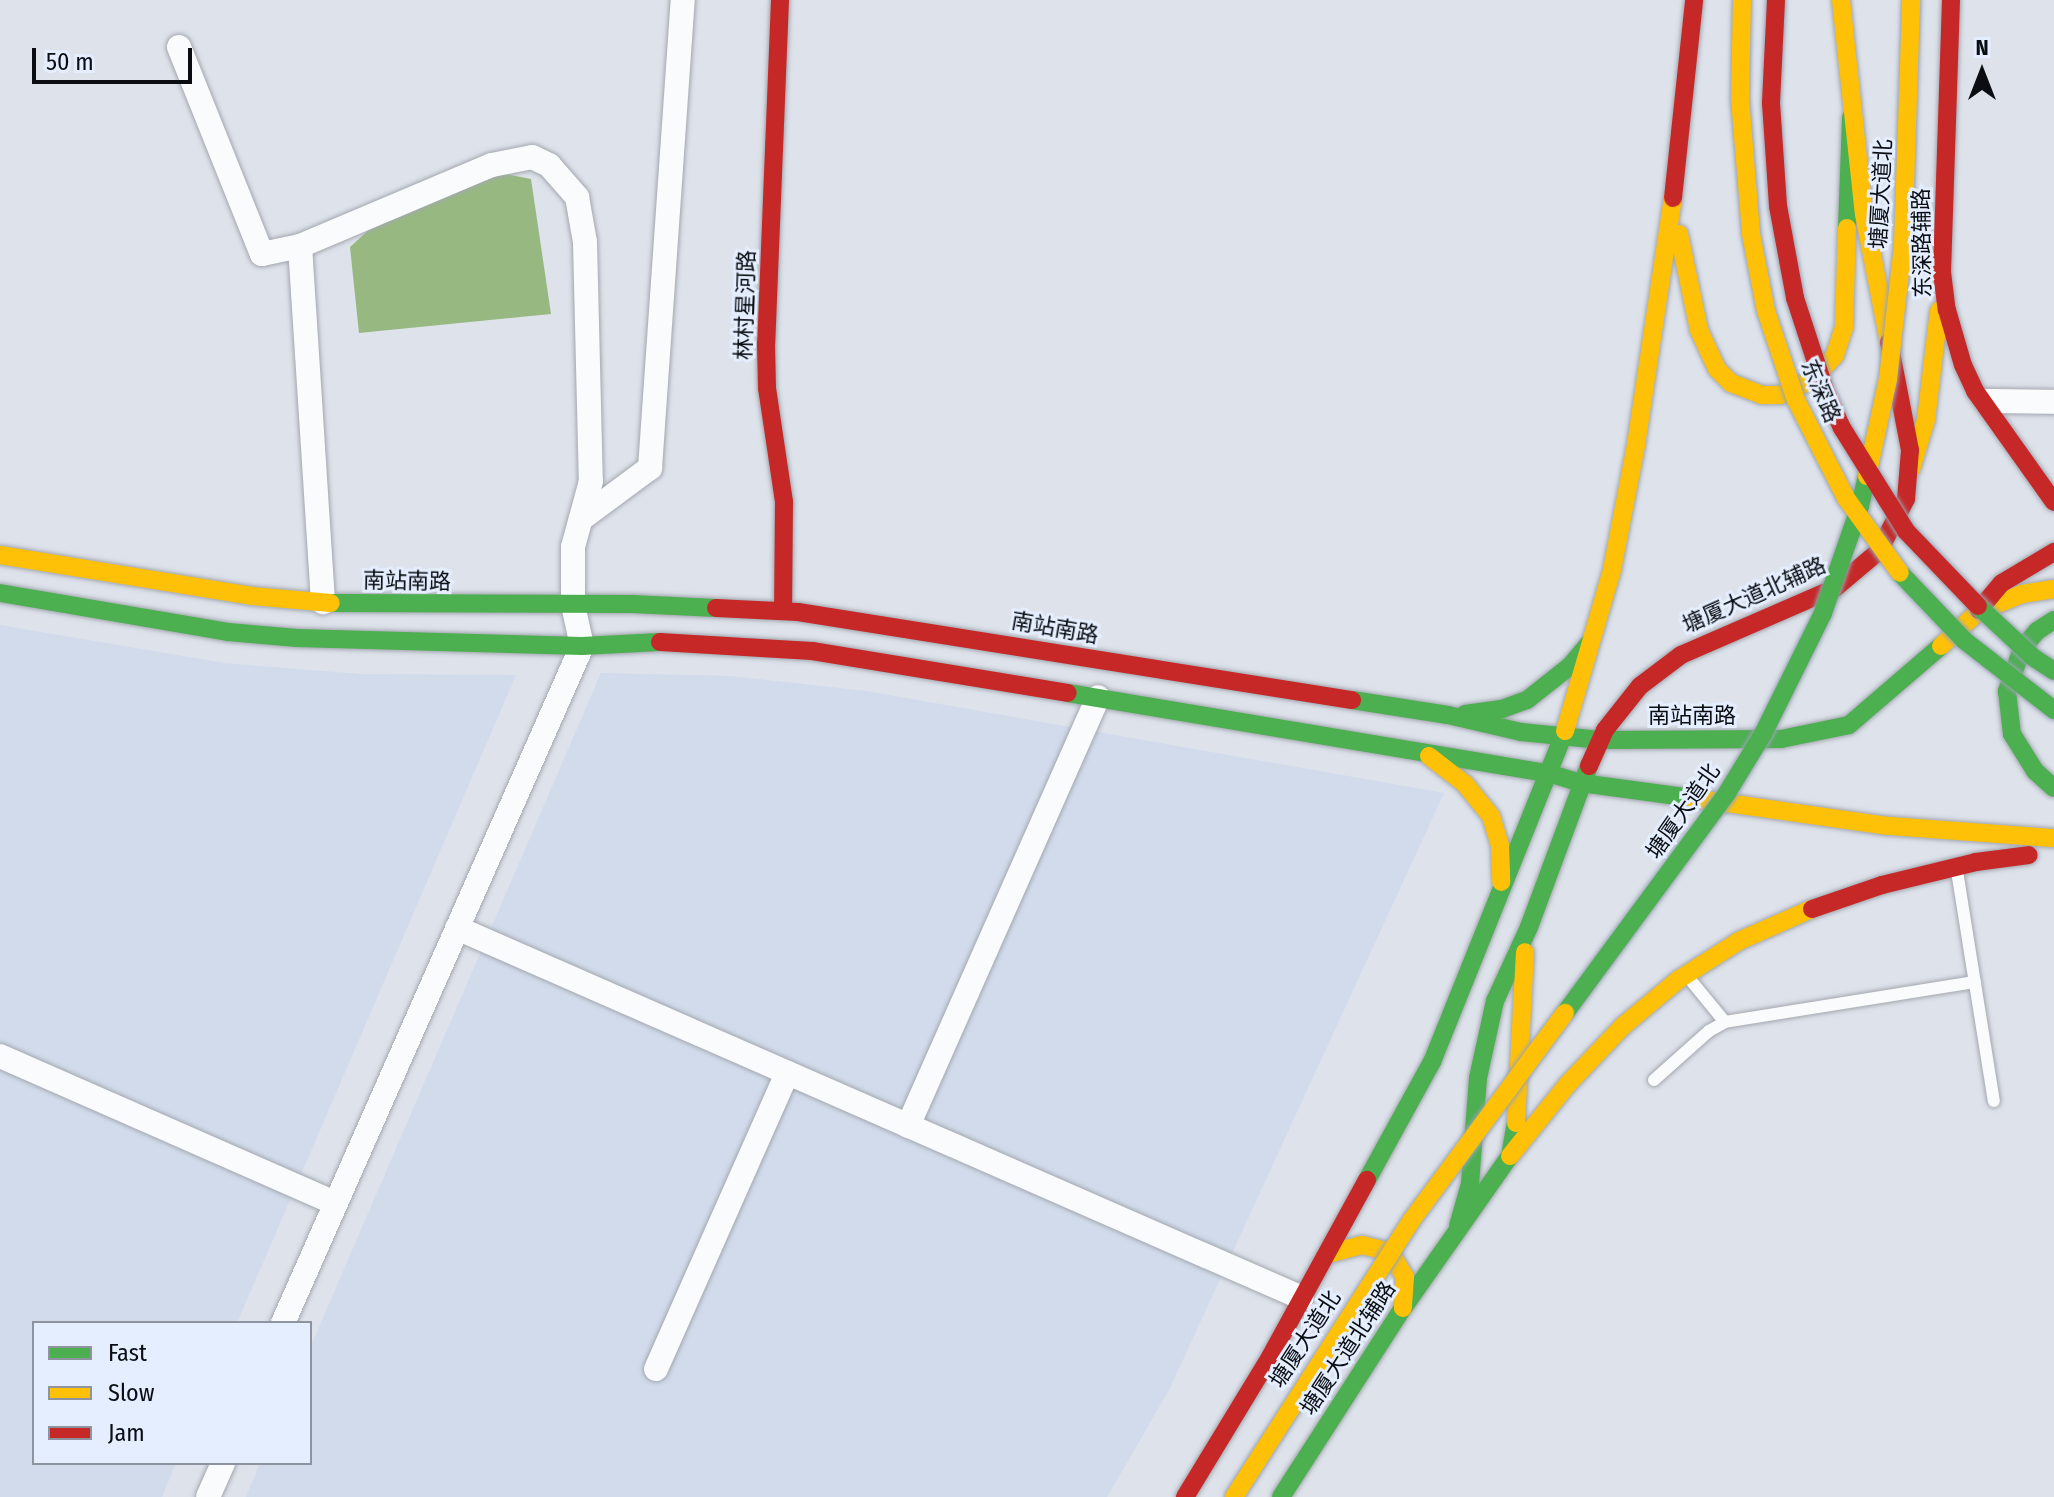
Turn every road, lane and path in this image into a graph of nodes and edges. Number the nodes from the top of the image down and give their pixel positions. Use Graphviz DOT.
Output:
graph roads {
  1 [pos="683,0"];
  2 [pos="780,0"];
  3 [pos="1694,0"];
  4 [pos="1742,0"];
  5 [pos="1776,0"];
  6 [pos="1841,0"];
  7 [pos="1911,0"];
  8 [pos="1951,0"];
  9 [pos="179,47"];
  10 [pos="1851,117"];
  11 [pos="1673,200"];
  12 [pos="300,246"];
  13 [pos="1942,272"];
  14 [pos="1986,401"];
  15 [pos="2054,402"];
  16 [pos="1911,469"];
  17 [pos="2033,472"];
  18 [pos="2054,488"];
  19 [pos="2054,502"];
  20 [pos="581,519"];
  21 [pos="2054,552"];
  22 [pos="0,555"];
  23 [pos="2054,589"];
  24 [pos="0,593"];
  25 [pos="323,602"];
  26 [pos="573,605"];
  27 [pos="783,611"];
  28 [pos="1978,612"];
  29 [pos="2054,620"];
  30 [pos="1596,633"];
  31 [pos="582,646"];
  32 [pos="2054,671"];
  33 [pos="1098,697"];
  34 [pos="2054,710"];
  35 [pos="1448,715"];
  36 [pos="1563,738"];
  37 [pos="1601,740"];
  38 [pos="1418,751"];
  39 [pos="1548,773"];
  40 [pos="1581,783"];
  41 [pos="2054,788"];
  42 [pos="2054,838"];
  43 [pos="2054,853"];
  44 [pos="1956,866"];
  45 [pos="1499,897"];
  46 [pos="1529,927"];
  47 [pos="457,928"];
  48 [pos="1686,975"];
  49 [pos="1975,982"];
  50 [pos="1725,1022"];
  51 [pos="0,1056"];
  52 [pos="787,1073"];
  53 [pos="1654,1080"];
  54 [pos="1994,1101"];
  55 [pos="908,1126"];
  56 [pos="1510,1156"];
  57 [pos="335,1203"];
  58 [pos="1458,1226"];
  59 [pos="1328,1254"];
  60 [pos="1302,1298"];
  61 [pos="1403,1308"];
  62 [pos="284,1321"];
  63 [pos="656,1369"];
  64 [pos="222,1465"];
  65 [pos="208,1497"];
  66 [pos="1185,1497"];
  67 [pos="1234,1497"];
  68 [pos="1281,1497"];
  1 -- 20 [label="street"];
  2 -- 27 [label="main road, 林村星河路"];
  3 -- 11 [label="main road, 塘厦大道北"];
  4 -- 34 [label="main road, 东深路, bridge"];
  5 -- 32 [label="main road, 东深路, bridge"];
  6 -- 10 [label="main road, 塘厦大道北辅路"];
  7 -- 67 [label="main road, 塘厦大道北, bridge"];
  8 -- 13 [label="main road, 东深路辅路"];
  9 -- 12 [label="street"];
  10 -- 11 [label="main road"];
  10 -- 16 [label="main road, 塘厦大道北辅路"];
  11 -- 30 [label="main road, 塘厦大道北"];
  12 -- 20 [label="street"];
  12 -- 25 [label="street"];
  13 -- 14 [label="main road, 东深路辅路"];
  13 -- 16 [label="main road"];
  14 -- 15 [label="street"];
  14 -- 17 [label="main road, 东深路辅路"];
  16 -- 37 [label="main road, 塘厦大道北辅路"];
  17 -- 18 [label="main road"];
  17 -- 19 [label="main road, 东深路辅路"];
  20 -- 26 [label="street"];
  21 -- 28 [label="main road"];
  22 -- 25 [label="main road, 南站南路"];
  23 -- 28 [label="main road, 南站南路"];
  24 -- 31 [label="main road"];
  25 -- 26 [label="main road, 南站南路"];
  26 -- 27 [label="main road, 南站南路"];
  26 -- 31 [label="street"];
  27 -- 35 [label="main road, 南站南路"];
  28 -- 37 [label="main road, 南站南路"];
  29 -- 41 [label="main road"];
  30 -- 35 [label="main road"];
  30 -- 36 [label="main road, 塘厦大道北"];
  31 -- 33 [label="main road"];
  31 -- 47 [label="street"];
  33 -- 38 [label="main road"];
  33 -- 55 [label="street"];
  35 -- 36 [label="main road, 南站南路"];
  36 -- 37 [label="main road, 南站南路"];
  36 -- 39 [label="main road, 塘厦大道北"];
  37 -- 40 [label="main road, 塘厦大道北辅路"];
  38 -- 39 [label="main road"];
  38 -- 45 [label="main road"];
  39 -- 40 [label="main road"];
  39 -- 45 [label="main road, 塘厦大道北"];
  40 -- 42 [label="main road"];
  40 -- 46 [label="main road, 塘厦大道北辅路"];
  43 -- 44 [label="main road"];
  44 -- 48 [label="main road"];
  44 -- 49 [label="lane"];
  45 -- 59 [label="main road, 塘厦大道北"];
  46 -- 56 [label="main road, 塘厦大道北辅路"];
  46 -- 58 [label="main road, 塘厦大道北辅路"];
  47 -- 52 [label="street"];
  47 -- 57 [label="street"];
  48 -- 50 [label="lane"];
  48 -- 56 [label="main road"];
  49 -- 50 [label="lane"];
  49 -- 54 [label="lane"];
  50 -- 53 [label="lane"];
  51 -- 57 [label="street"];
  52 -- 55 [label="street"];
  52 -- 63 [label="street"];
  55 -- 60 [label="street"];
  56 -- 58 [label="main road, 塘厦大道北辅路"];
  57 -- 62 [label="street"];
  58 -- 61 [label="main road, 塘厦大道北辅路"];
  59 -- 60 [label="main road, 塘厦大道北"];
  59 -- 61 [label="main road"];
  60 -- 66 [label="main road, 塘厦大道北"];
  61 -- 68 [label="main road, 塘厦大道北辅路"];
  64 -- 65 [label="street"];
}
